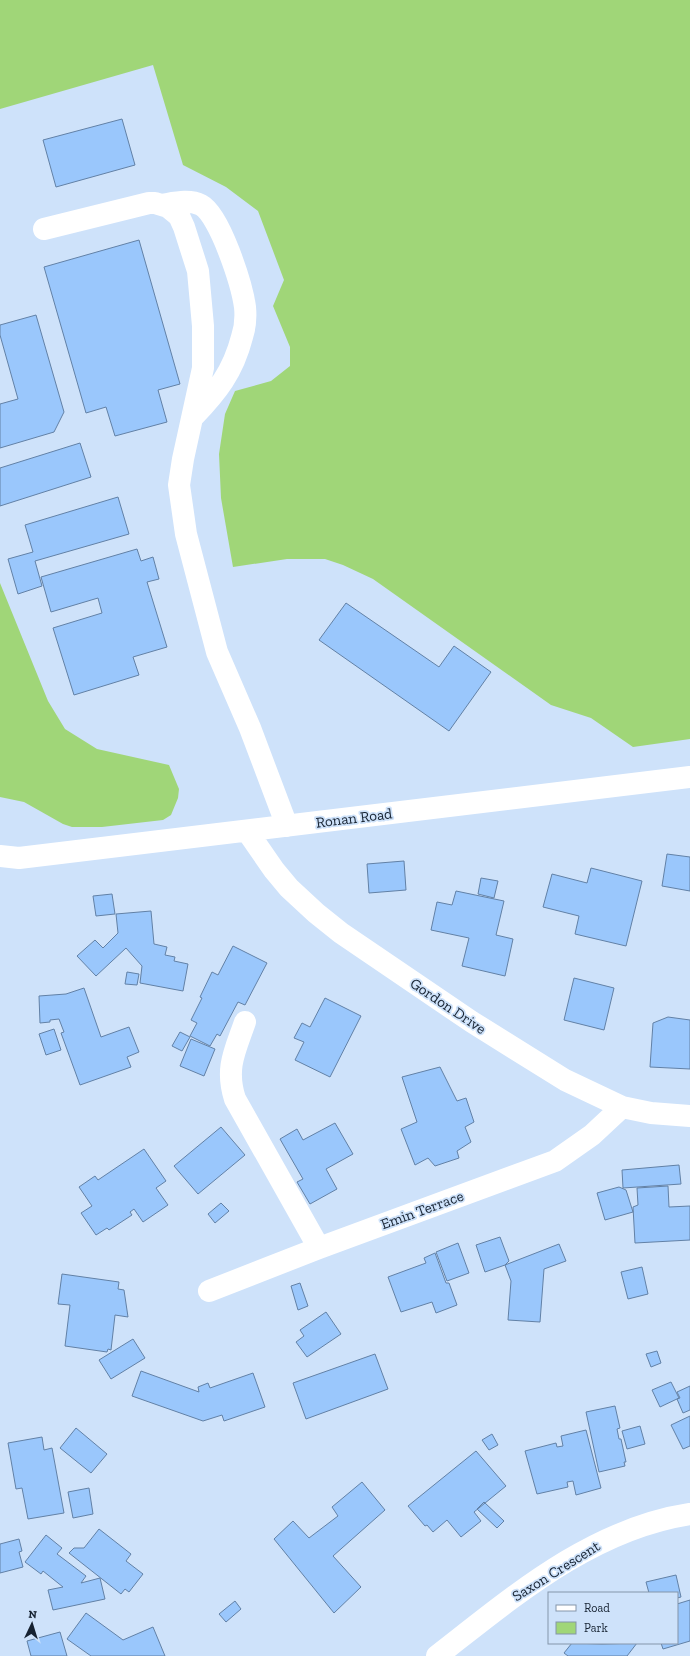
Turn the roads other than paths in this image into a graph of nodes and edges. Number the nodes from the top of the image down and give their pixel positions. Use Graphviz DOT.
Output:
graph roads {
  1 [pos="161,205"];
  2 [pos="44,229"];
  3 [pos="192,419"];
  4 [pos="690,777"];
  5 [pos="287,826"];
  6 [pos="247,831"];
  7 [pos="9,857"];
  8 [pos="0,871"];
  9 [pos="245,1022"];
  10 [pos="622,1107"];
  11 [pos="690,1116"];
  12 [pos="319,1248"];
  13 [pos="209,1291"];
  14 [pos="690,1514"];
  15 [pos="437,1656"];
  1 -- 2 [label="street"];
  1 -- 3 [label="street"];
  1 -- 3 [label="street"];
  3 -- 5 [label="street"];
  4 -- 5 [label="street, Ronan Road"];
  5 -- 6 [label="street, Ronan Road"];
  6 -- 7 [label="street, Ronan Road"];
  6 -- 10 [label="street, Gordon Drive"];
  7 -- 8 [label="street, Ronan Road"];
  9 -- 12 [label="street"];
  10 -- 11 [label="street, Gordon Drive"];
  10 -- 12 [label="street, Emin Terrace"];
  12 -- 13 [label="street, Emin Terrace"];
  14 -- 15 [label="street, Saxon Crescent"];
}
